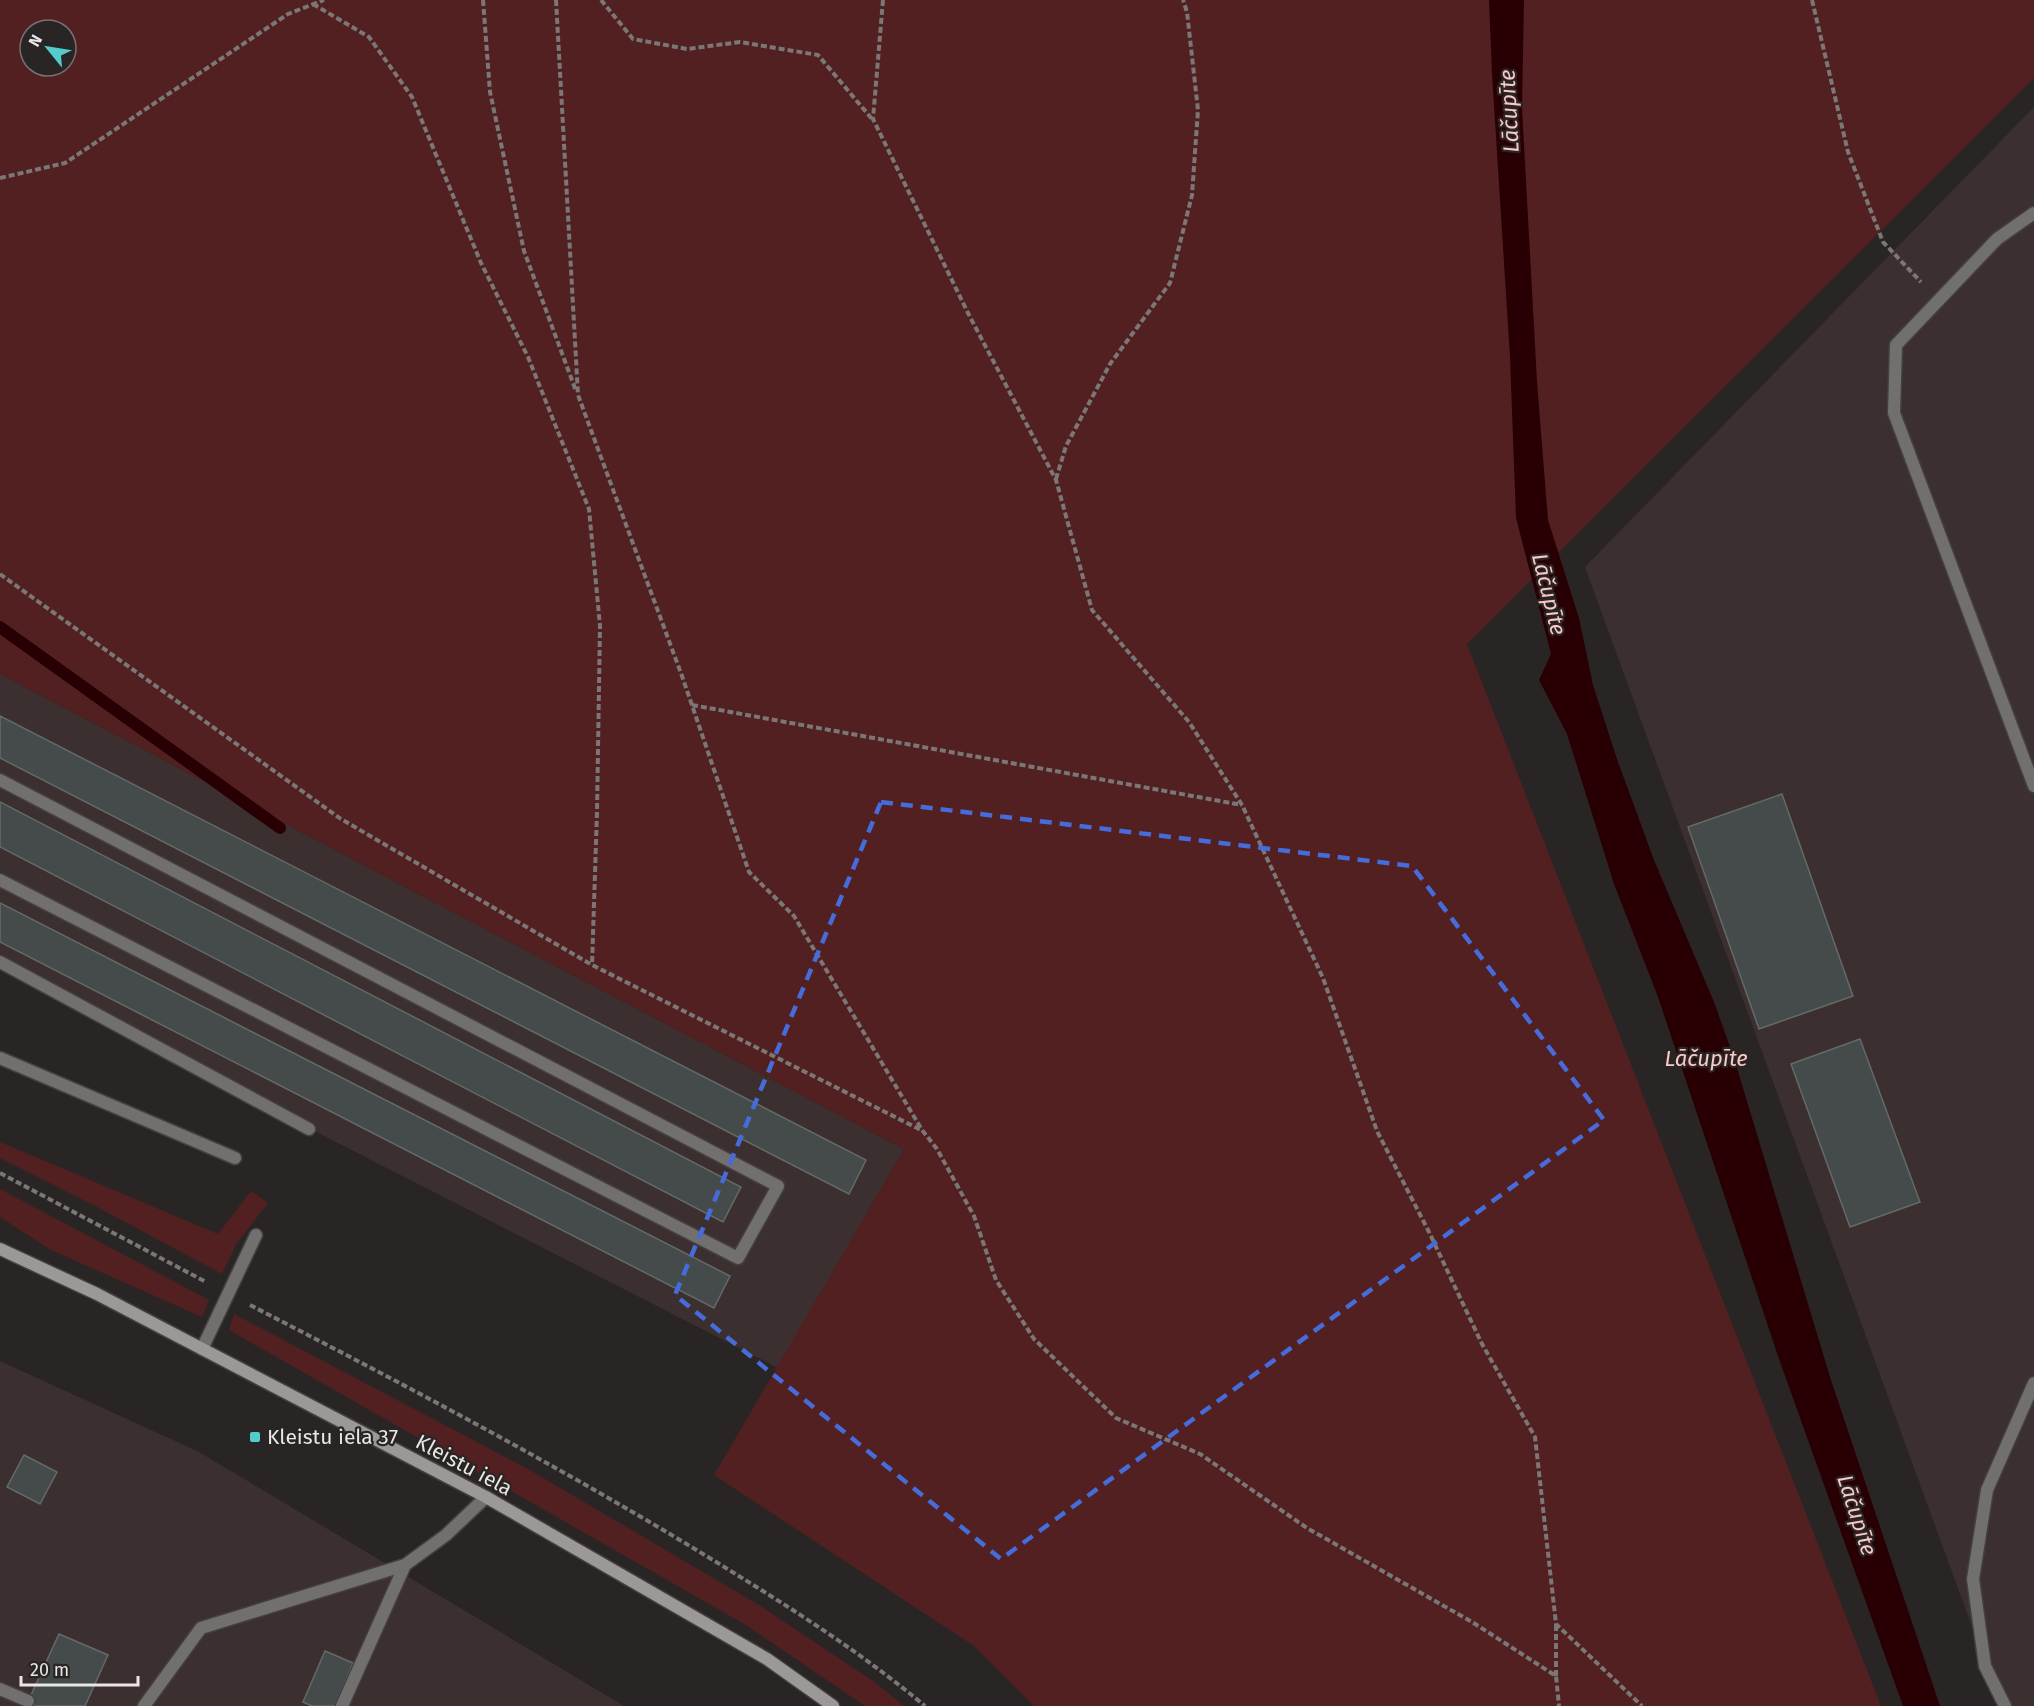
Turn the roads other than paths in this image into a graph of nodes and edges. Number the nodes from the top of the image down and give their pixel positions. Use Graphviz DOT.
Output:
graph roads {
  1 [pos="2034,213"];
  2 [pos="0,780"];
  3 [pos="2034,786"];
  4 [pos="0,880"];
  5 [pos="0,962"];
  6 [pos="0,1058"];
  7 [pos="309,1129"];
  8 [pos="235,1158"];
  9 [pos="256,1236"];
  10 [pos="0,1249"];
  11 [pos="202,1349"];
  12 [pos="2034,1383"];
  13 [pos="486,1497"];
  14 [pos="405,1565"];
  15 [pos="0,1689"];
  16 [pos="28,1701"];
  17 [pos="144,1706"];
  18 [pos="342,1706"];
  19 [pos="833,1706"];
  20 [pos="2005,1706"];
  1 -- 3 [label="lane"];
  2 -- 4 [label="lane"];
  5 -- 7 [label="lane"];
  6 -- 8 [label="lane"];
  9 -- 11 [label="lane"];
  10 -- 11 [label="main road, Kleistu iela"];
  11 -- 13 [label="main road, Kleistu iela"];
  12 -- 20 [label="lane"];
  13 -- 14 [label="lane"];
  13 -- 19 [label="main road, Kleistu iela"];
  14 -- 17 [label="lane"];
  14 -- 18 [label="lane"];
  15 -- 16 [label="lane"];
}
